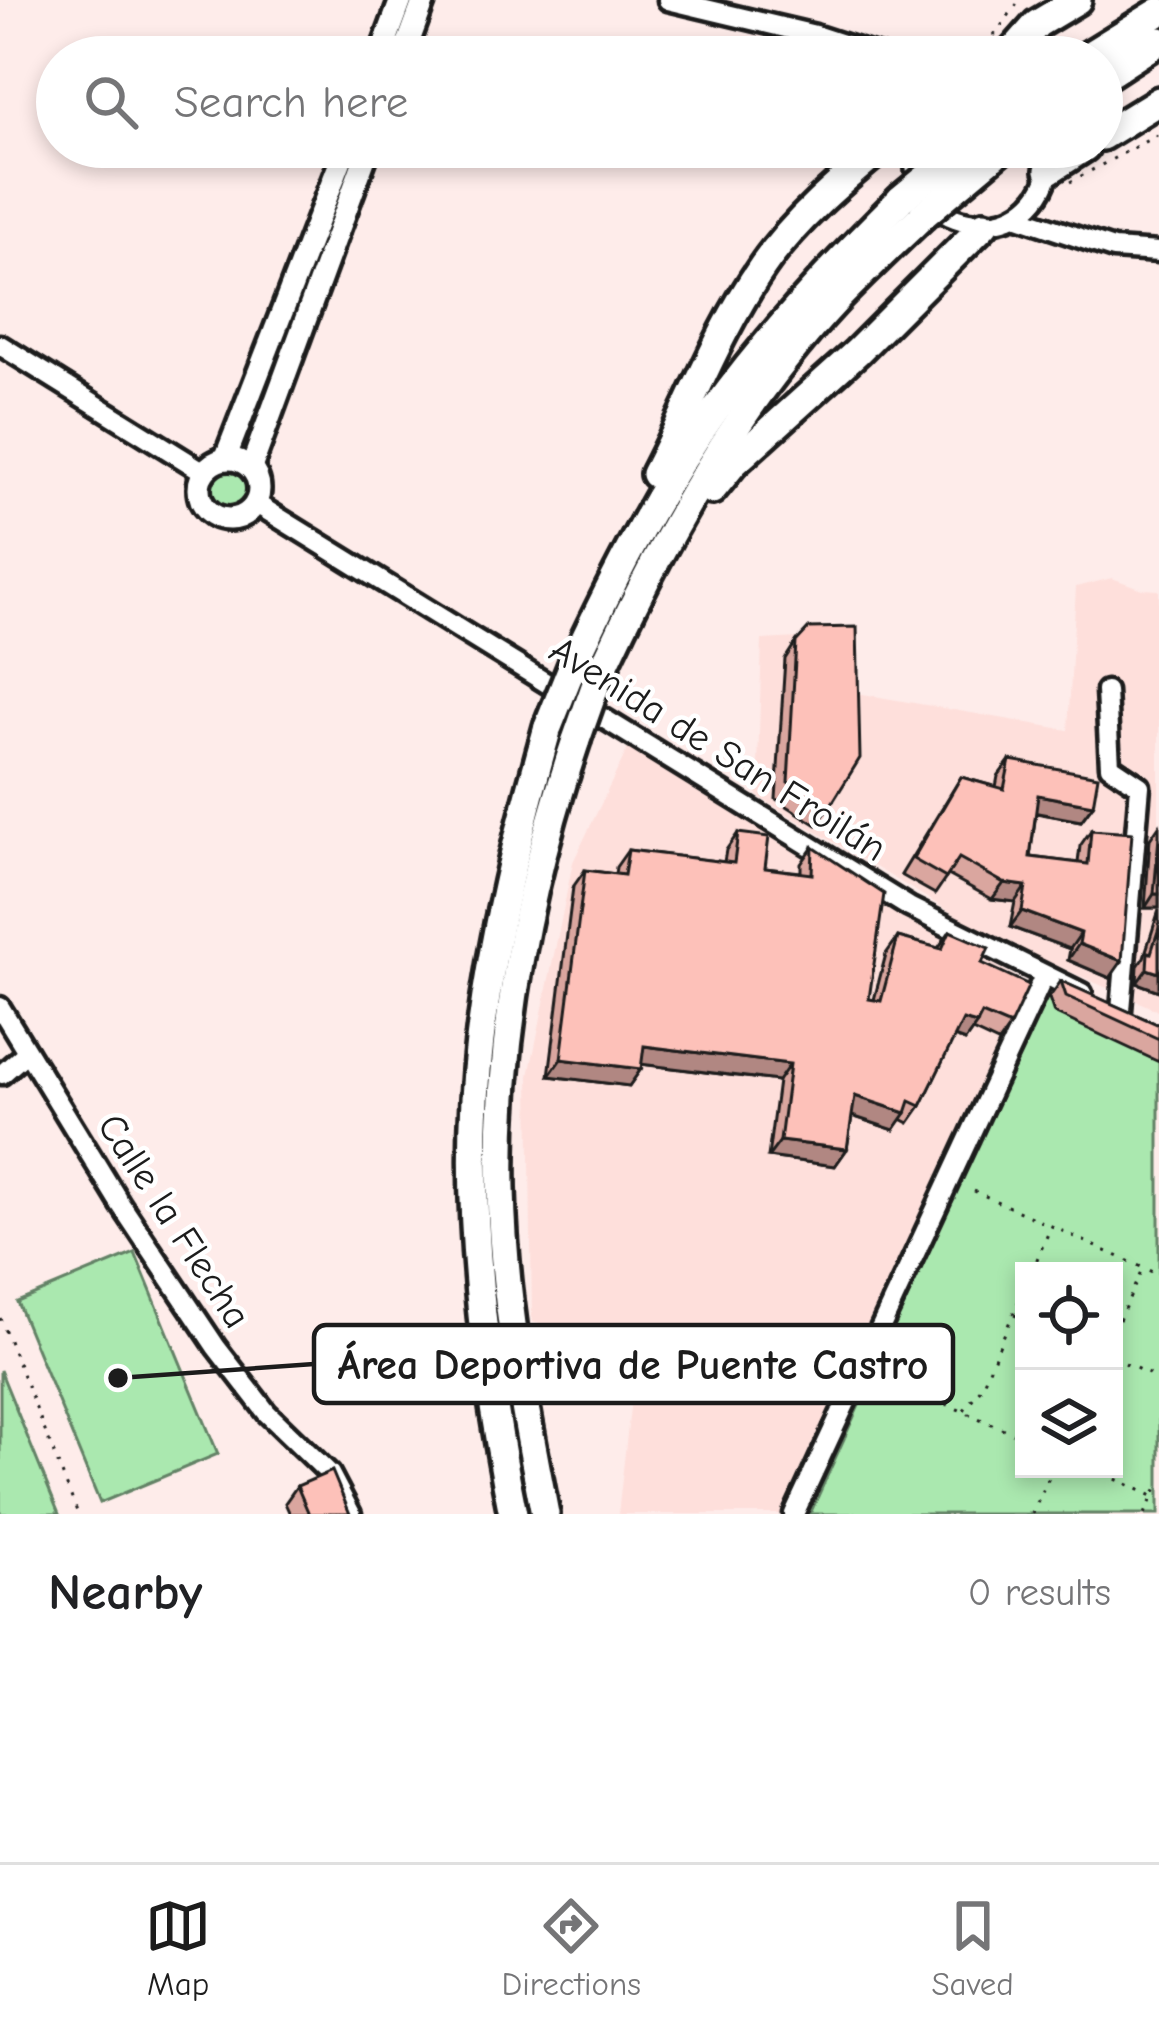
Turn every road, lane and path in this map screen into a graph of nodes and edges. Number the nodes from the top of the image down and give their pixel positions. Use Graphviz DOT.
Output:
graph roads {
  1 [pos="401,0"];
  2 [pos="424,0"];
  3 [pos="668,0"];
  4 [pos="1020,0"];
  5 [pos="1077,0"];
  6 [pos="1159,12"];
  7 [pos="388,36"];
  8 [pos="411,36"];
  9 [pos="818,36"];
  10 [pos="993,36"];
  11 [pos="1026,36"];
  12 [pos="1120,36"];
  13 [pos="1159,41"];
  14 [pos="1123,64"];
  15 [pos="1159,101"];
  16 [pos="1123,123"];
  17 [pos="1159,134"];
  18 [pos="1123,150"];
  19 [pos="338,168"];
  20 [pos="361,168"];
  21 [pos="859,168"];
  22 [pos="916,168"];
  23 [pos="946,168"];
  24 [pos="972,168"];
  25 [pos="1094,168"];
  26 [pos="1046,174"];
  27 [pos="912,207"];
  28 [pos="1015,216"];
  29 [pos="984,224"];
  30 [pos="1058,230"];
  31 [pos="1159,252"];
  32 [pos="0,345"];
  33 [pos="226,459"];
  34 [pos="251,469"];
  35 [pos="204,472"];
  36 [pos="255,503"];
  37 [pos="655,558"];
  38 [pos="594,619"];
  39 [pos="1106,692"];
  40 [pos="1044,976"];
  41 [pos="0,1007"];
  42 [pos="27,1052"];
  43 [pos="2,1074"];
  44 [pos="974,1191"];
  45 [pos="1051,1226"];
  46 [pos="1036,1262"];
  47 [pos="1143,1268"];
  48 [pos="1159,1275"];
  49 [pos="1015,1309"];
  50 [pos="1123,1311"];
  51 [pos="1013,1314"];
  52 [pos="0,1318"];
  53 [pos="1123,1362"];
  54 [pos="891,1379"];
  55 [pos="1159,1379"];
  56 [pos="963,1411"];
  57 [pos="1015,1434"];
  58 [pos="1049,1478"];
  59 [pos="1114,1478"];
  60 [pos="1159,1484"];
  61 [pos="1156,1497"];
  62 [pos="78,1514"];
  63 [pos="352,1514"];
  64 [pos="513,1514"];
  65 [pos="544,1514"];
  66 [pos="794,1514"];
  67 [pos="1032,1514"];
  68 [pos="1145,1514"];
  1 -- 7 [label="main road"];
  2 -- 8 [label="main road"];
  3 -- 9 [label="street"];
  4 -- 10 [label="path"];
  5 -- 11 [label="highway"];
  6 -- 12 [label="highway"];
  13 -- 14 [label="highway"];
  15 -- 16 [label="highway"];
  17 -- 18 [label="path"];
  19 -- 33 [label="main road"];
  20 -- 34 [label="main road"];
  21 -- 38 [label="highway"];
  22 -- 29 [label="street"];
  23 -- 27 [label="highway, bridge"];
  24 -- 27 [label="highway, bridge"];
  25 -- 26 [label="path"];
  26 -- 28 [label="street"];
  26 -- 30 [label="street"];
  27 -- 37 [label="highway"];
  27 -- 38 [label="highway"];
  28 -- 29 [label="street"];
  28 -- 30 [label="street"];
  29 -- 37 [label="highway"];
  30 -- 31 [label="street"];
  32 -- 35 [label="street"];
  33 -- 34 [label="main road"];
  33 -- 35 [label="main road"];
  34 -- 36 [label="main road"];
  35 -- 36 [label="main road"];
  36 -- 40 [label="street, Avenida de San Froilán"];
  37 -- 65 [label="highway, bridge"];
  38 -- 64 [label="highway, bridge"];
  39 -- 40 [label="street, Avenida de San Froilán"];
  40 -- 66 [label="street"];
  41 -- 42 [label="street, Calle la Flecha"];
  42 -- 43 [label="street"];
  42 -- 63 [label="street, Calle la Flecha"];
  44 -- 45 [label="path"];
  45 -- 46 [label="path"];
  45 -- 47 [label="path"];
  47 -- 48 [label="path"];
  47 -- 50 [label="path"];
  49 -- 51 [label="path"];
  51 -- 56 [label="path"];
  52 -- 62 [label="path"];
  53 -- 55 [label="path"];
  54 -- 56 [label="path"];
  56 -- 57 [label="path"];
  58 -- 67 [label="path"];
  59 -- 61 [label="path"];
  60 -- 61 [label="path"];
  61 -- 68 [label="path"];
}
